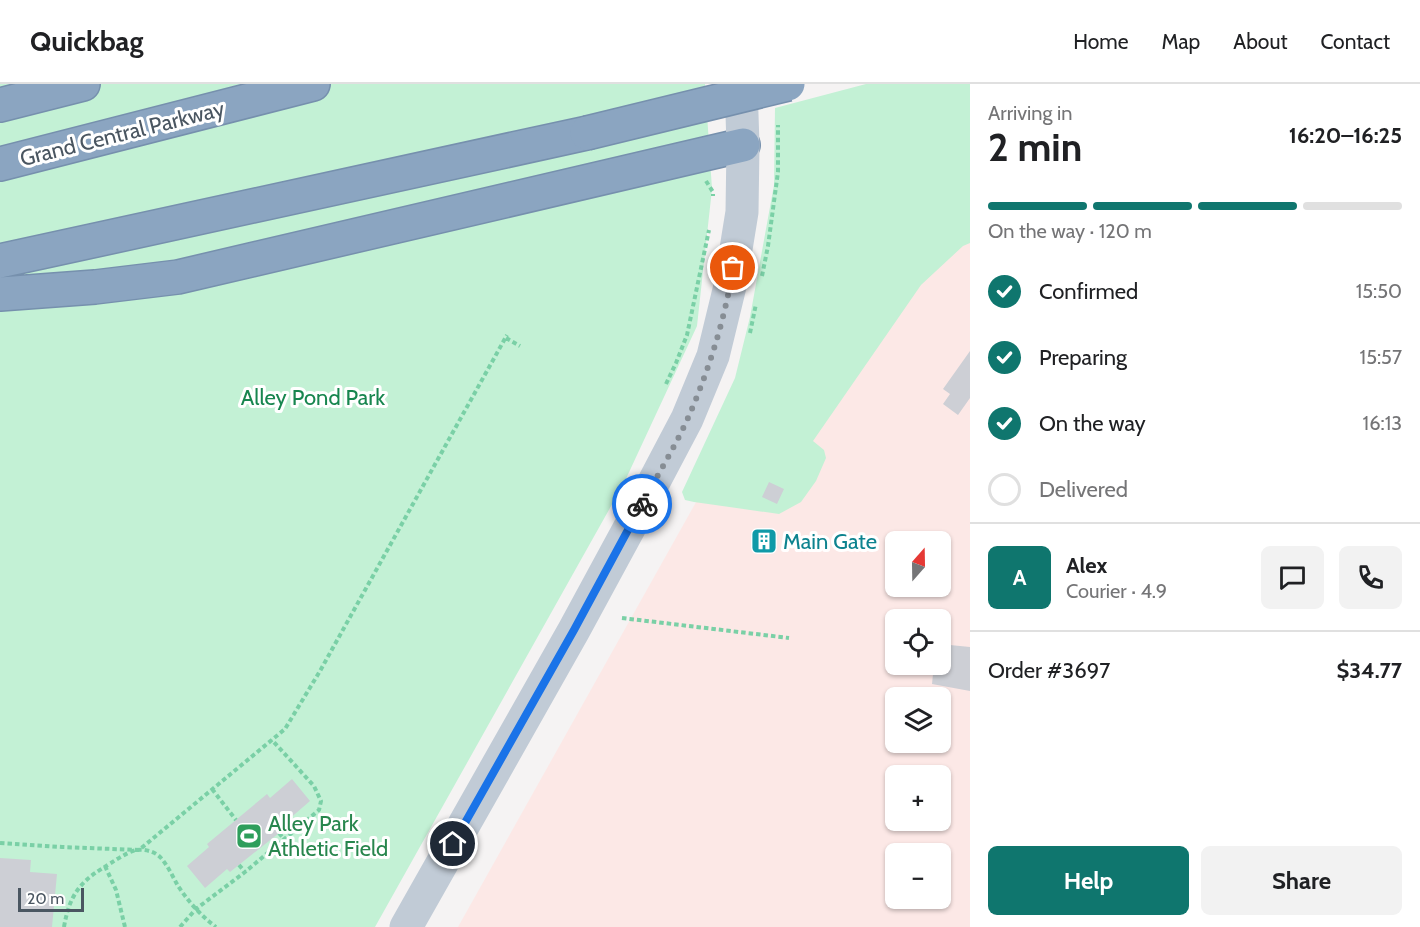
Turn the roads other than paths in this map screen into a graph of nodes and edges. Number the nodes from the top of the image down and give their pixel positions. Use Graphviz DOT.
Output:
graph roads {
  1 [pos="43,84"];
  2 [pos="83,84"];
  3 [pos="313,84"];
  4 [pos="741,84"];
  5 [pos="751,84"];
  6 [pos="788,84"];
  7 [pos="0,98"];
  8 [pos="0,105"];
  9 [pos="587,133"];
  10 [pos="743,145"];
  11 [pos="0,164"];
  12 [pos="0,261"];
  13 [pos="0,294"];
  14 [pos="406,927"];
  1 -- 7 [label="highway"];
  2 -- 8 [label="highway"];
  3 -- 11 [label="highway, Grand Central Parkway"];
  4 -- 10 [label="main road"];
  5 -- 9 [label="highway, bridge"];
  6 -- 9 [label="highway, bridge"];
  9 -- 12 [label="highway"];
  10 -- 13 [label="highway"];
  10 -- 14 [label="main road"];
}
